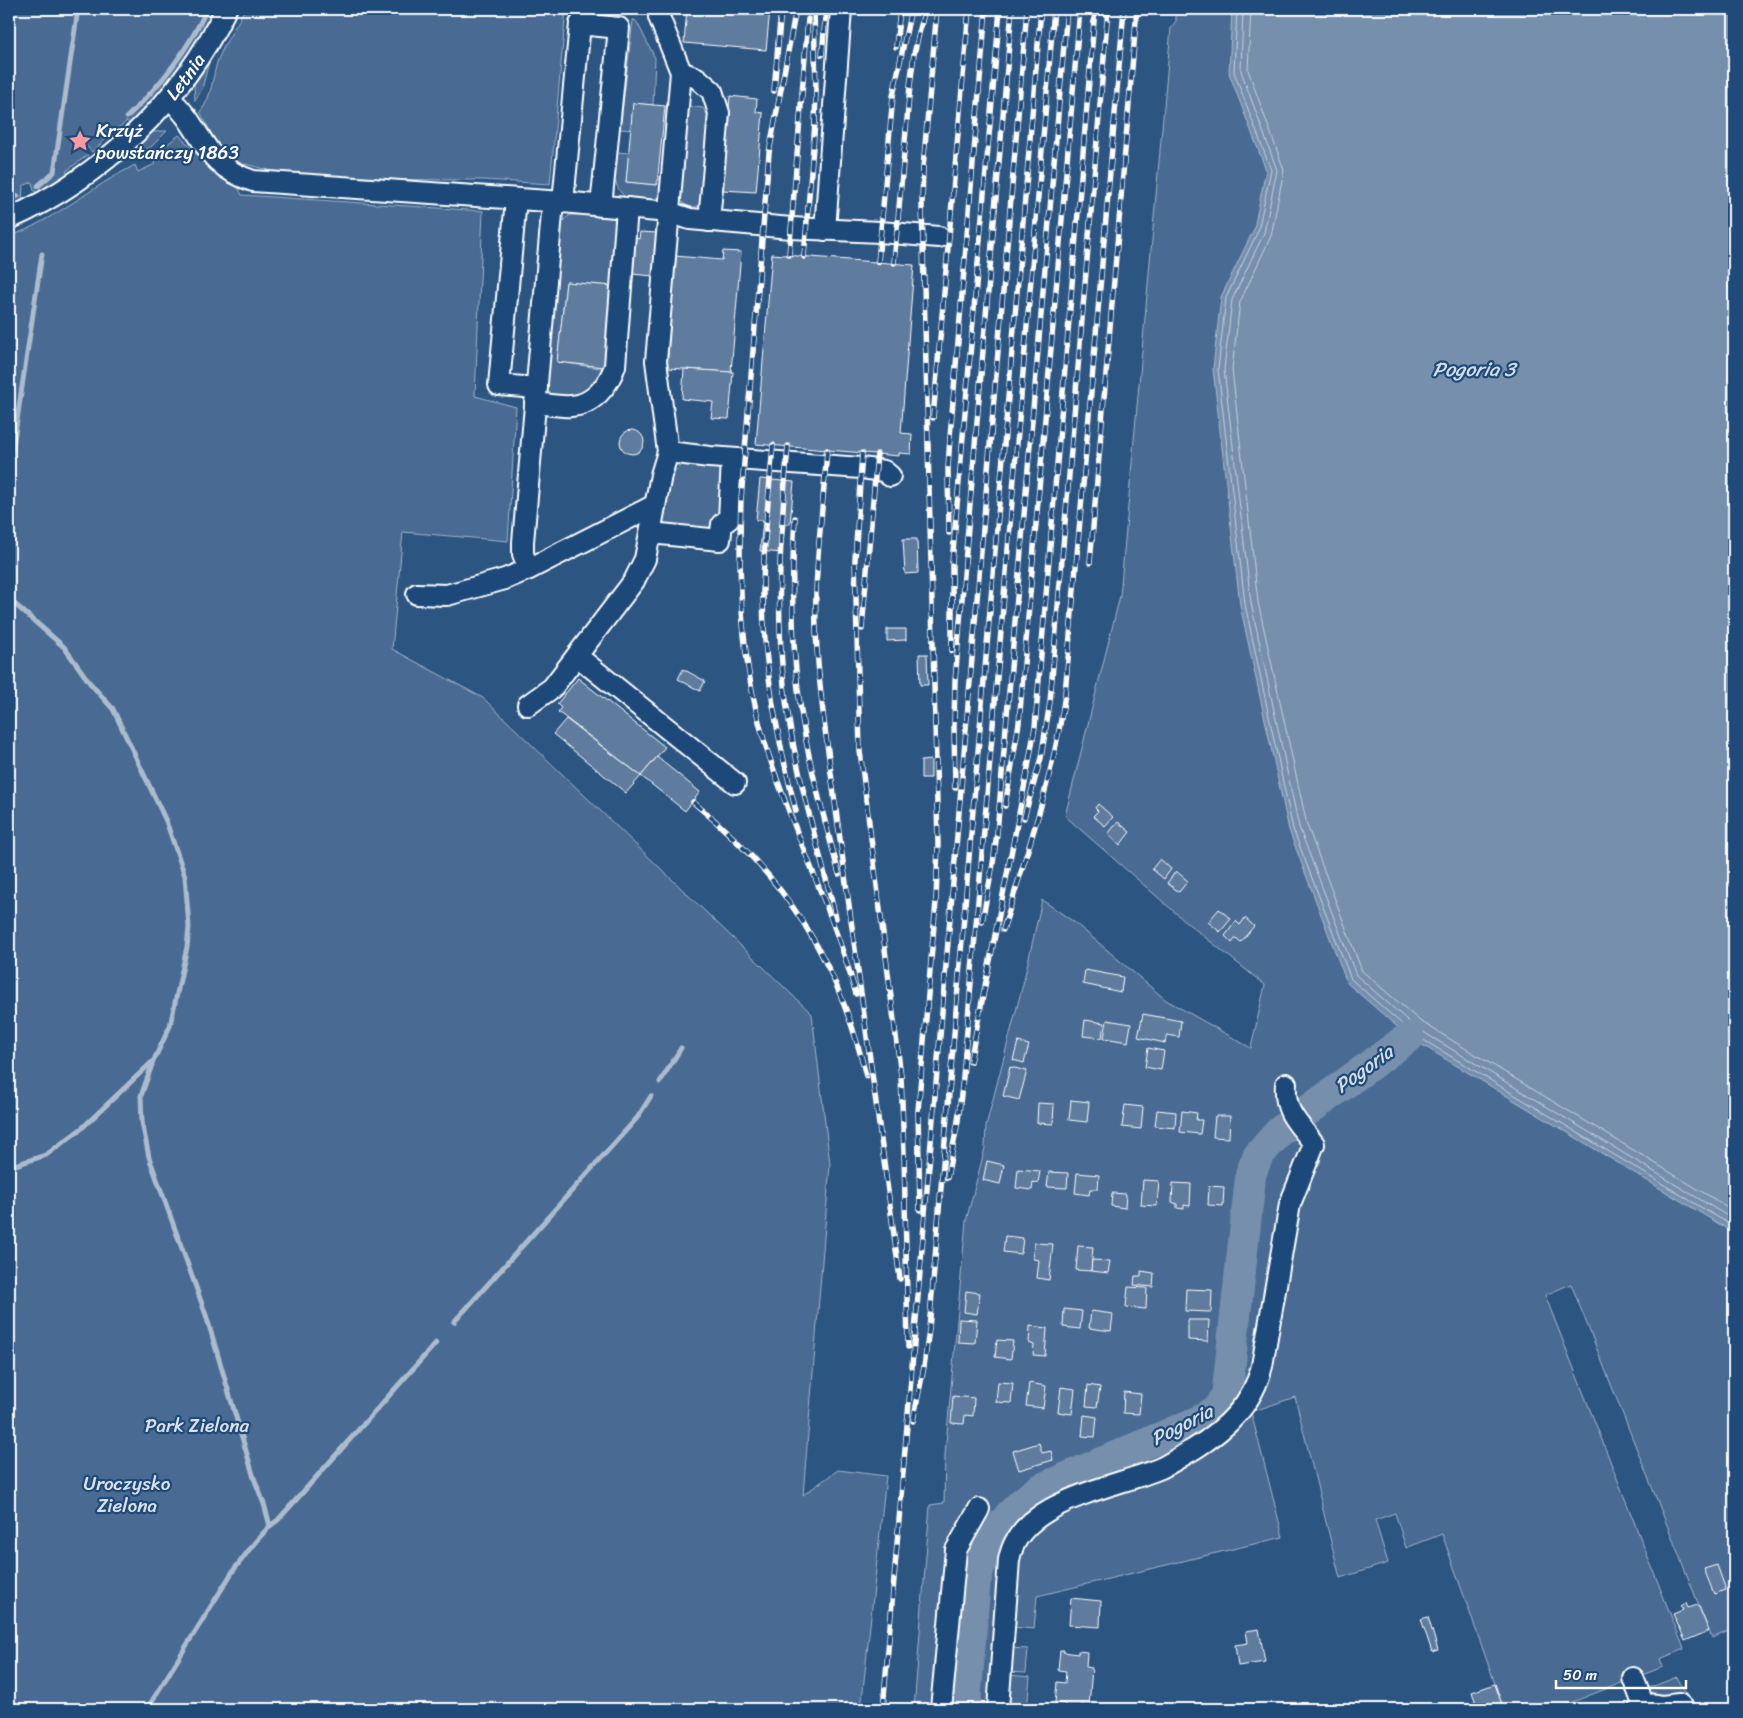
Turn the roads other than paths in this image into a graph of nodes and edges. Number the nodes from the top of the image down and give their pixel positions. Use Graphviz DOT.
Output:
graph roads {
  1 [pos="226,9"];
  2 [pos="660,9"];
  3 [pos="841,9"];
  4 [pos="681,72"];
  5 [pos="169,98"];
  6 [pos="516,199"];
  7 [pos="558,202"];
  8 [pos="600,206"];
  9 [pos="627,208"];
  10 [pos="668,212"];
  11 [pos="9,219"];
  12 [pos="709,220"];
  13 [pos="825,230"];
  14 [pos="939,237"];
  15 [pos="536,396"];
  16 [pos="668,452"];
  17 [pos="732,459"];
  18 [pos="890,476"];
  19 [pos="655,505"];
  20 [pos="651,533"];
  21 [pos="528,569"];
  22 [pos="417,594"];
  23 [pos="577,656"];
  24 [pos="528,705"];
  25 [pos="735,783"];
  26 [pos="1286,1084"];
  27 [pos="979,1509"];
  28 [pos="1633,1678"];
  29 [pos="1653,1708"];
  30 [pos="941,1709"];
  31 [pos="998,1709"];
  32 [pos="1684,1709"];
  1 -- 5 [label="street, Letnia"];
  2 -- 4 [label="street"];
  3 -- 13 [label="street"];
  4 -- 10 [label="street"];
  4 -- 12 [label="street"];
  5 -- 6 [label="street"];
  5 -- 11 [label="street, Letnia"];
  6 -- 7 [label="street"];
  6 -- 15 [label="street"];
  7 -- 8 [label="street"];
  7 -- 8 [label="street"];
  7 -- 15 [label="street"];
  8 -- 9 [label="street"];
  9 -- 10 [label="street"];
  9 -- 15 [label="street"];
  10 -- 12 [label="street"];
  10 -- 16 [label="street"];
  12 -- 13 [label="street"];
  13 -- 14 [label="street"];
  15 -- 21 [label="street"];
  16 -- 17 [label="street"];
  16 -- 19 [label="street"];
  17 -- 18 [label="street"];
  17 -- 20 [label="street"];
  19 -- 20 [label="street"];
  19 -- 21 [label="street"];
  20 -- 23 [label="street"];
  21 -- 22 [label="street"];
  23 -- 24 [label="street"];
  23 -- 25 [label="street"];
  26 -- 31 [label="street"];
  27 -- 30 [label="street"];
  28 -- 29 [label="street"];
  29 -- 32 [label="street"];
}
